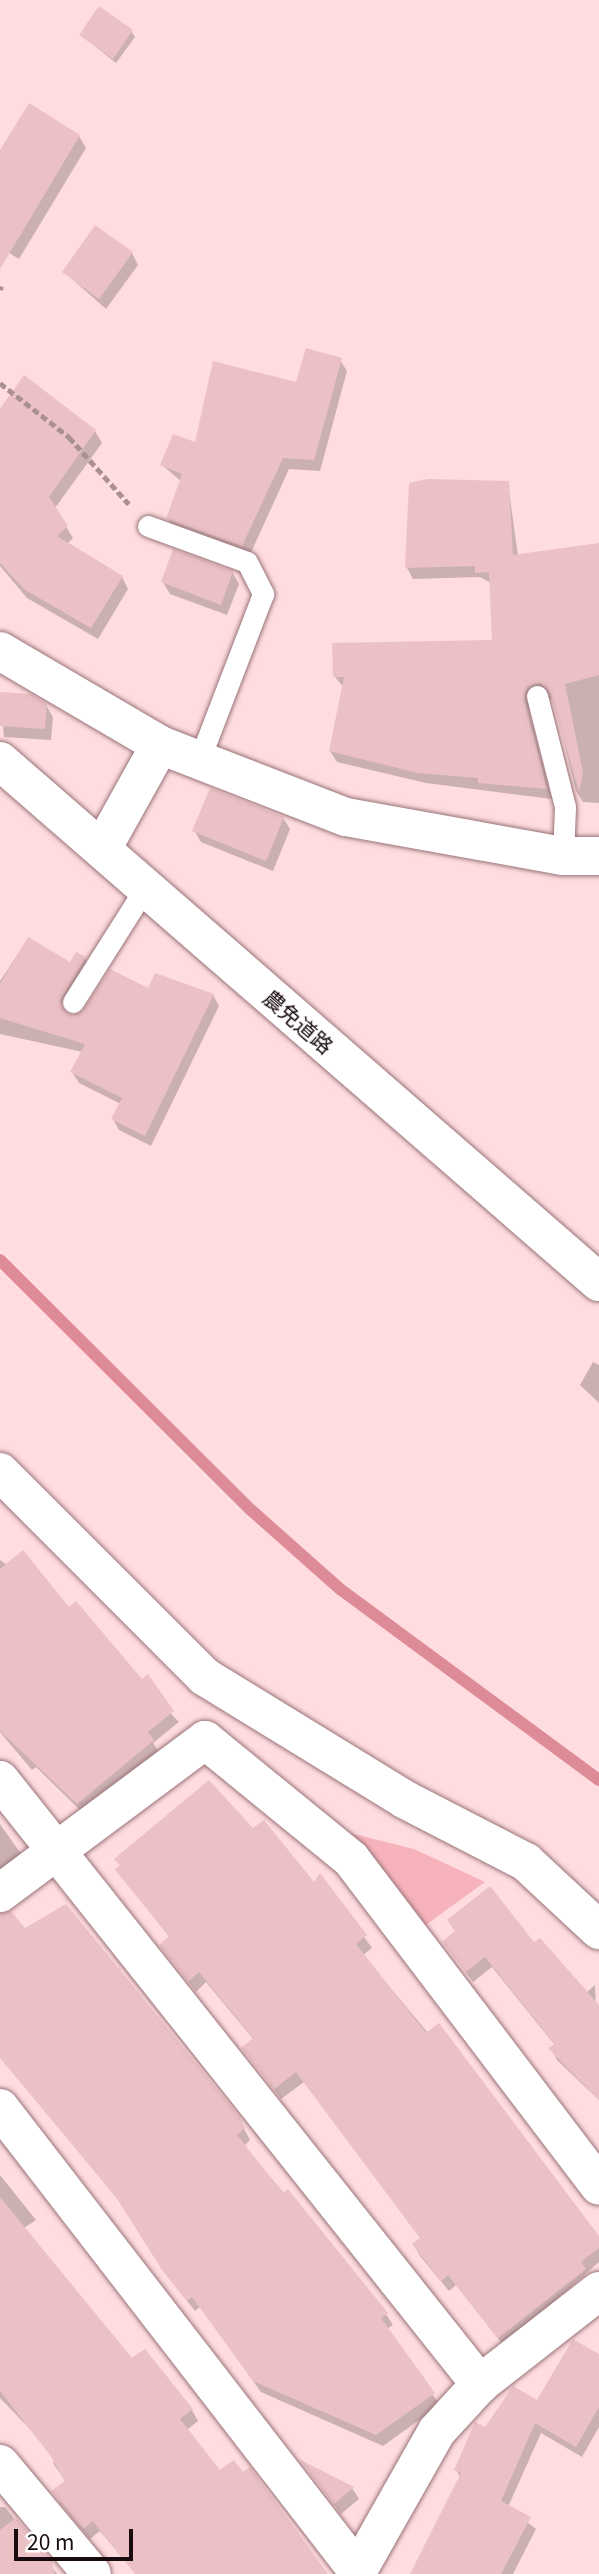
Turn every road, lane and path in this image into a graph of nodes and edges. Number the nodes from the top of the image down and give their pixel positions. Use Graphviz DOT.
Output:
graph roads {
  1 [pos="0,383"];
  2 [pos="148,526"];
  3 [pos="0,651"];
  4 [pos="537,696"];
  5 [pos="160,745"];
  6 [pos="0,761"];
  7 [pos="199,761"];
  8 [pos="102,849"];
  9 [pos="581,856"];
  10 [pos="145,888"];
  11 [pos="73,1002"];
  12 [pos="599,1282"];
  13 [pos="0,1472"];
  14 [pos="0,1780"];
  15 [pos="55,1850"];
  16 [pos="0,1893"];
  17 [pos="599,1930"];
  18 [pos="0,2108"];
  19 [pos="599,2186"];
  20 [pos="599,2291"];
  21 [pos="480,2384"];
  22 [pos="0,2464"];
  23 [pos="356,2572"];
  24 [pos="92,2574"];
  1 -- 2 [label="path"];
  2 -- 7 [label="lane"];
  3 -- 5 [label="street"];
  4 -- 9 [label="lane"];
  5 -- 7 [label="street"];
  5 -- 8 [label="street"];
  6 -- 8 [label="street, 農免道路"];
  7 -- 9 [label="street"];
  8 -- 10 [label="street, 農免道路"];
  10 -- 11 [label="lane"];
  10 -- 12 [label="street, 農免道路"];
  13 -- 17 [label="street"];
  14 -- 15 [label="street"];
  15 -- 16 [label="street"];
  15 -- 19 [label="street"];
  15 -- 21 [label="street"];
  18 -- 23 [label="street"];
  20 -- 21 [label="street"];
  21 -- 23 [label="street"];
  22 -- 24 [label="street"];
}
